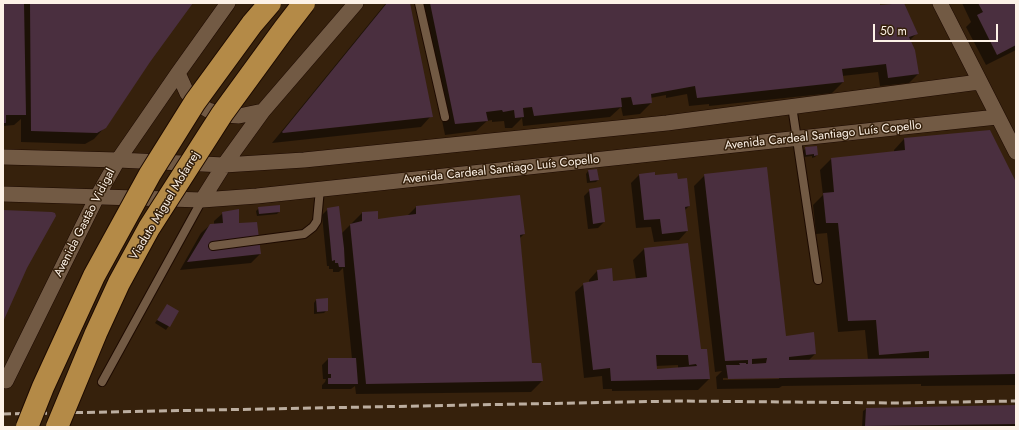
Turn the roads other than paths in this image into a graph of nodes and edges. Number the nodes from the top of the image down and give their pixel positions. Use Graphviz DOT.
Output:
graph roads {
  1 [pos="228,3"];
  2 [pos="270,3"];
  3 [pos="304,3"];
  4 [pos="356,3"];
  5 [pos="419,3"];
  6 [pos="940,3"];
  7 [pos="178,73"];
  8 [pos="979,82"];
  9 [pos="792,106"];
  10 [pos="263,111"];
  11 [pos="445,117"];
  12 [pos="997,117"];
  13 [pos="797,138"];
  14 [pos="1016,152"];
  15 [pos="3,157"];
  16 [pos="118,160"];
  17 [pos="224,165"];
  18 [pos="320,189"];
  19 [pos="3,194"];
  20 [pos="97,197"];
  21 [pos="202,200"];
  22 [pos="213,246"];
  23 [pos="818,280"];
  24 [pos="6,381"];
  25 [pos="102,382"];
  26 [pos="28,427"];
  27 [pos="57,427"];
  1 -- 7 [label="street, Avenida Gastão Vidigal"];
  2 -- 26 [label="highway, bridge"];
  3 -- 27 [label="highway, Viaduto Miguel Mofarrej, bridge"];
  4 -- 10 [label="street"];
  5 -- 11 [label="lane"];
  6 -- 8 [label="street"];
  7 -- 10 [label="street"];
  7 -- 16 [label="street, Avenida Gastão Vidigal"];
  8 -- 9 [label="street"];
  8 -- 12 [label="street"];
  9 -- 13 [label="lane"];
  9 -- 17 [label="street"];
  10 -- 17 [label="street"];
  12 -- 13 [label="street, Avenida Cardeal Santiago Luís Copello"];
  12 -- 14 [label="street"];
  13 -- 18 [label="street, Avenida Cardeal Santiago Luís Copello"];
  13 -- 23 [label="lane"];
  15 -- 16 [label="street"];
  16 -- 17 [label="street"];
  16 -- 20 [label="street, Avenida Gastão Vidigal"];
  17 -- 21 [label="street"];
  18 -- 21 [label="street, Avenida Cardeal Santiago Luís Copello"];
  18 -- 22 [label="lane"];
  19 -- 20 [label="street, Avenida Cardeal Santiago Luís Copello"];
  20 -- 21 [label="street, Avenida Cardeal Santiago Luís Copello"];
  20 -- 24 [label="street, Avenida Gastão Vidigal"];
  21 -- 25 [label="lane"];
}
